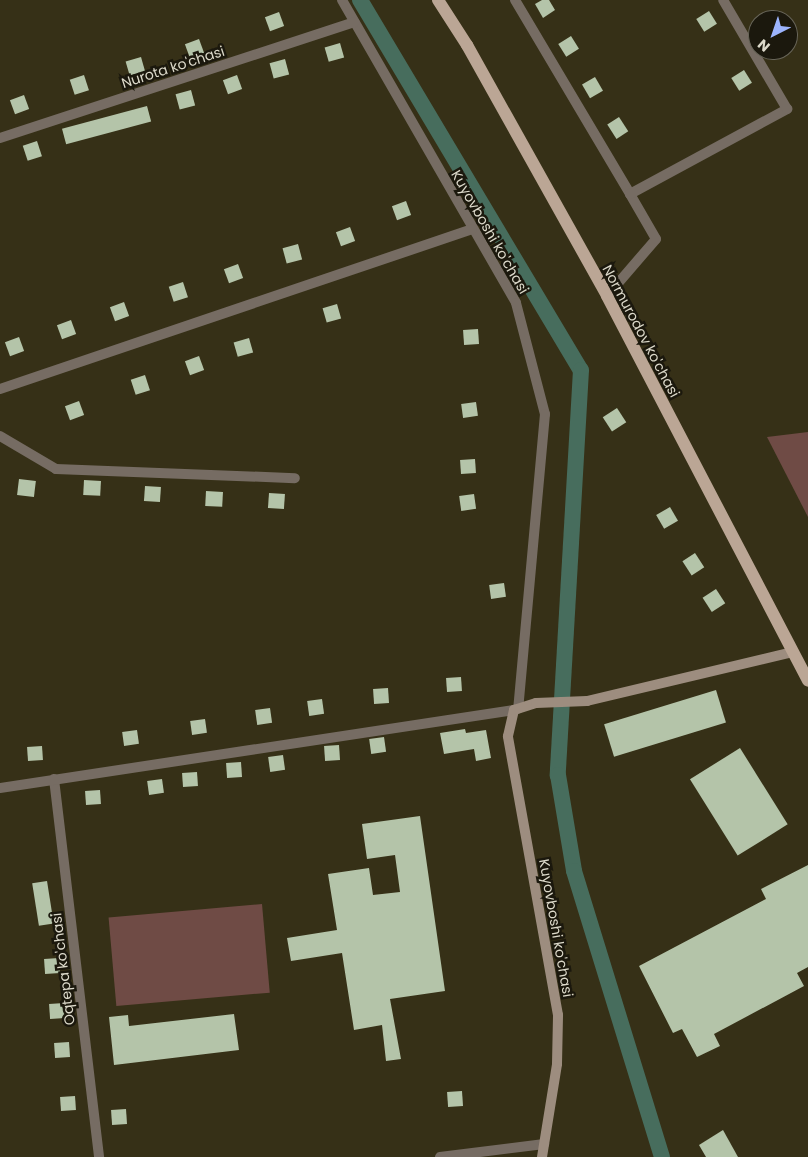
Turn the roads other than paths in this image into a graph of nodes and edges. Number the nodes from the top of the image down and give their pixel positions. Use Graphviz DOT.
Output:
graph roads {
  1 [pos="342,0"];
  2 [pos="438,0"];
  3 [pos="515,0"];
  4 [pos="723,0"];
  5 [pos="355,22"];
  6 [pos="0,138"];
  7 [pos="630,194"];
  8 [pos="472,229"];
  9 [pos="607,296"];
  10 [pos="0,389"];
  11 [pos="0,436"];
  12 [pos="295,478"];
  13 [pos="792,652"];
  14 [pos="808,681"];
  15 [pos="516,709"];
  16 [pos="54,778"];
  17 [pos="0,788"];
  18 [pos="544,1144"];
  19 [pos="99,1157"];
  20 [pos="440,1157"];
  21 [pos="542,1157"];
  1 -- 5 [label="street, Kuyovboshi ko'chasi"];
  2 -- 9 [label="main road, Normurodov ko'chasi"];
  3 -- 7 [label="street"];
  4 -- 7 [label="street"];
  5 -- 6 [label="street, Nurota ko'chasi"];
  5 -- 8 [label="street, Kuyovboshi ko'chasi"];
  7 -- 9 [label="street"];
  8 -- 10 [label="street"];
  8 -- 15 [label="street, Kuyovboshi ko'chasi"];
  9 -- 13 [label="main road, Normurodov ko'chasi"];
  11 -- 12 [label="street"];
  13 -- 14 [label="main road, Normurodov ko'chasi"];
  13 -- 15 [label="main road"];
  15 -- 16 [label="street"];
  15 -- 18 [label="main road, Kuyovboshi ko'chasi"];
  16 -- 17 [label="street"];
  16 -- 19 [label="street, Oqtepa ko'chasi"];
  18 -- 20 [label="street"];
  18 -- 21 [label="main road, Kuyovboshi ko'chasi"];
}
